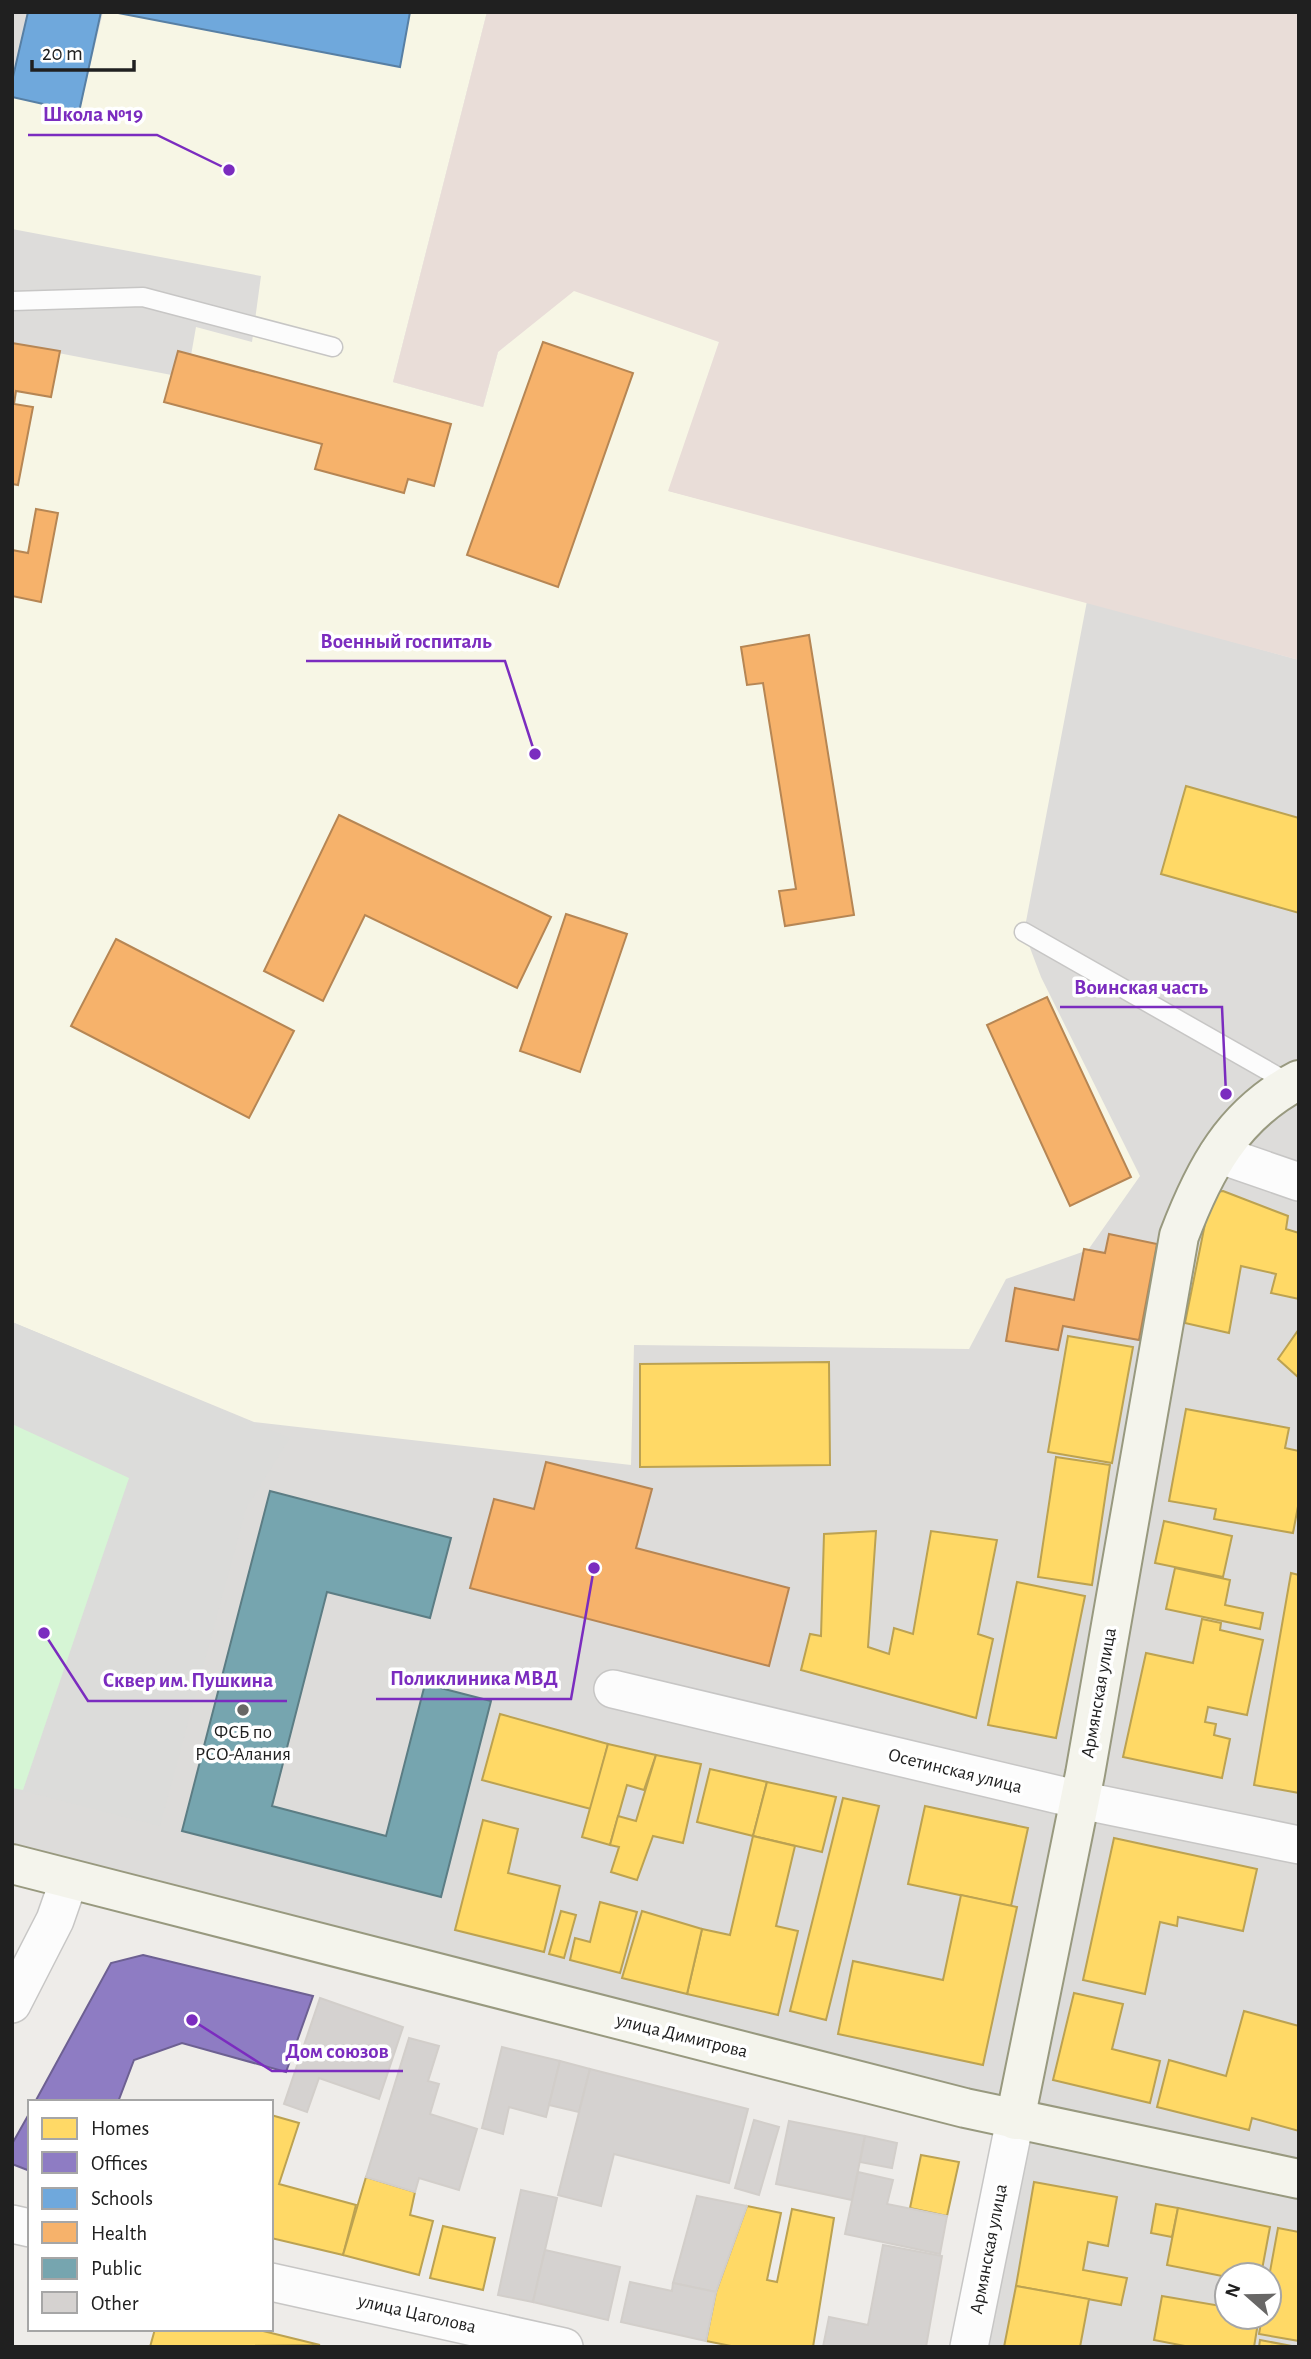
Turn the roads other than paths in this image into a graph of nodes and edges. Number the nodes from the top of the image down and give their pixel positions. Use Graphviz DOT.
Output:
graph roads {
  1 [pos="12,301"];
  2 [pos="333,347"];
  3 [pos="1024,932"];
  4 [pos="1295,1082"];
  5 [pos="1218,1154"];
  6 [pos="1299,1182"];
  7 [pos="613,1689"];
  8 [pos="1080,1800"];
  9 [pos="1299,1845"];
  10 [pos="12,1864"];
  11 [pos="69,1880"];
  12 [pos="12,2004"];
  13 [pos="1015,2120"];
  14 [pos="1299,2179"];
  15 [pos="273,2282"];
  16 [pos="564,2347"];
  17 [pos="969,2347"];
  1 -- 2 [label="lane"];
  3 -- 4 [label="lane"];
  4 -- 5 [label="main road, Армянская улица"];
  5 -- 6 [label="street"];
  5 -- 8 [label="main road, Армянская улица"];
  7 -- 8 [label="street, Осетинская улица"];
  8 -- 9 [label="street, Осетинская улица"];
  8 -- 13 [label="main road, Армянская улица"];
  10 -- 11 [label="main road, улица Димитрова"];
  11 -- 12 [label="street"];
  11 -- 13 [label="main road, улица Димитрова"];
  13 -- 14 [label="main road, улица Димитрова"];
  13 -- 17 [label="street, Армянская улица"];
  15 -- 16 [label="street, улица Цаголова"];
}
